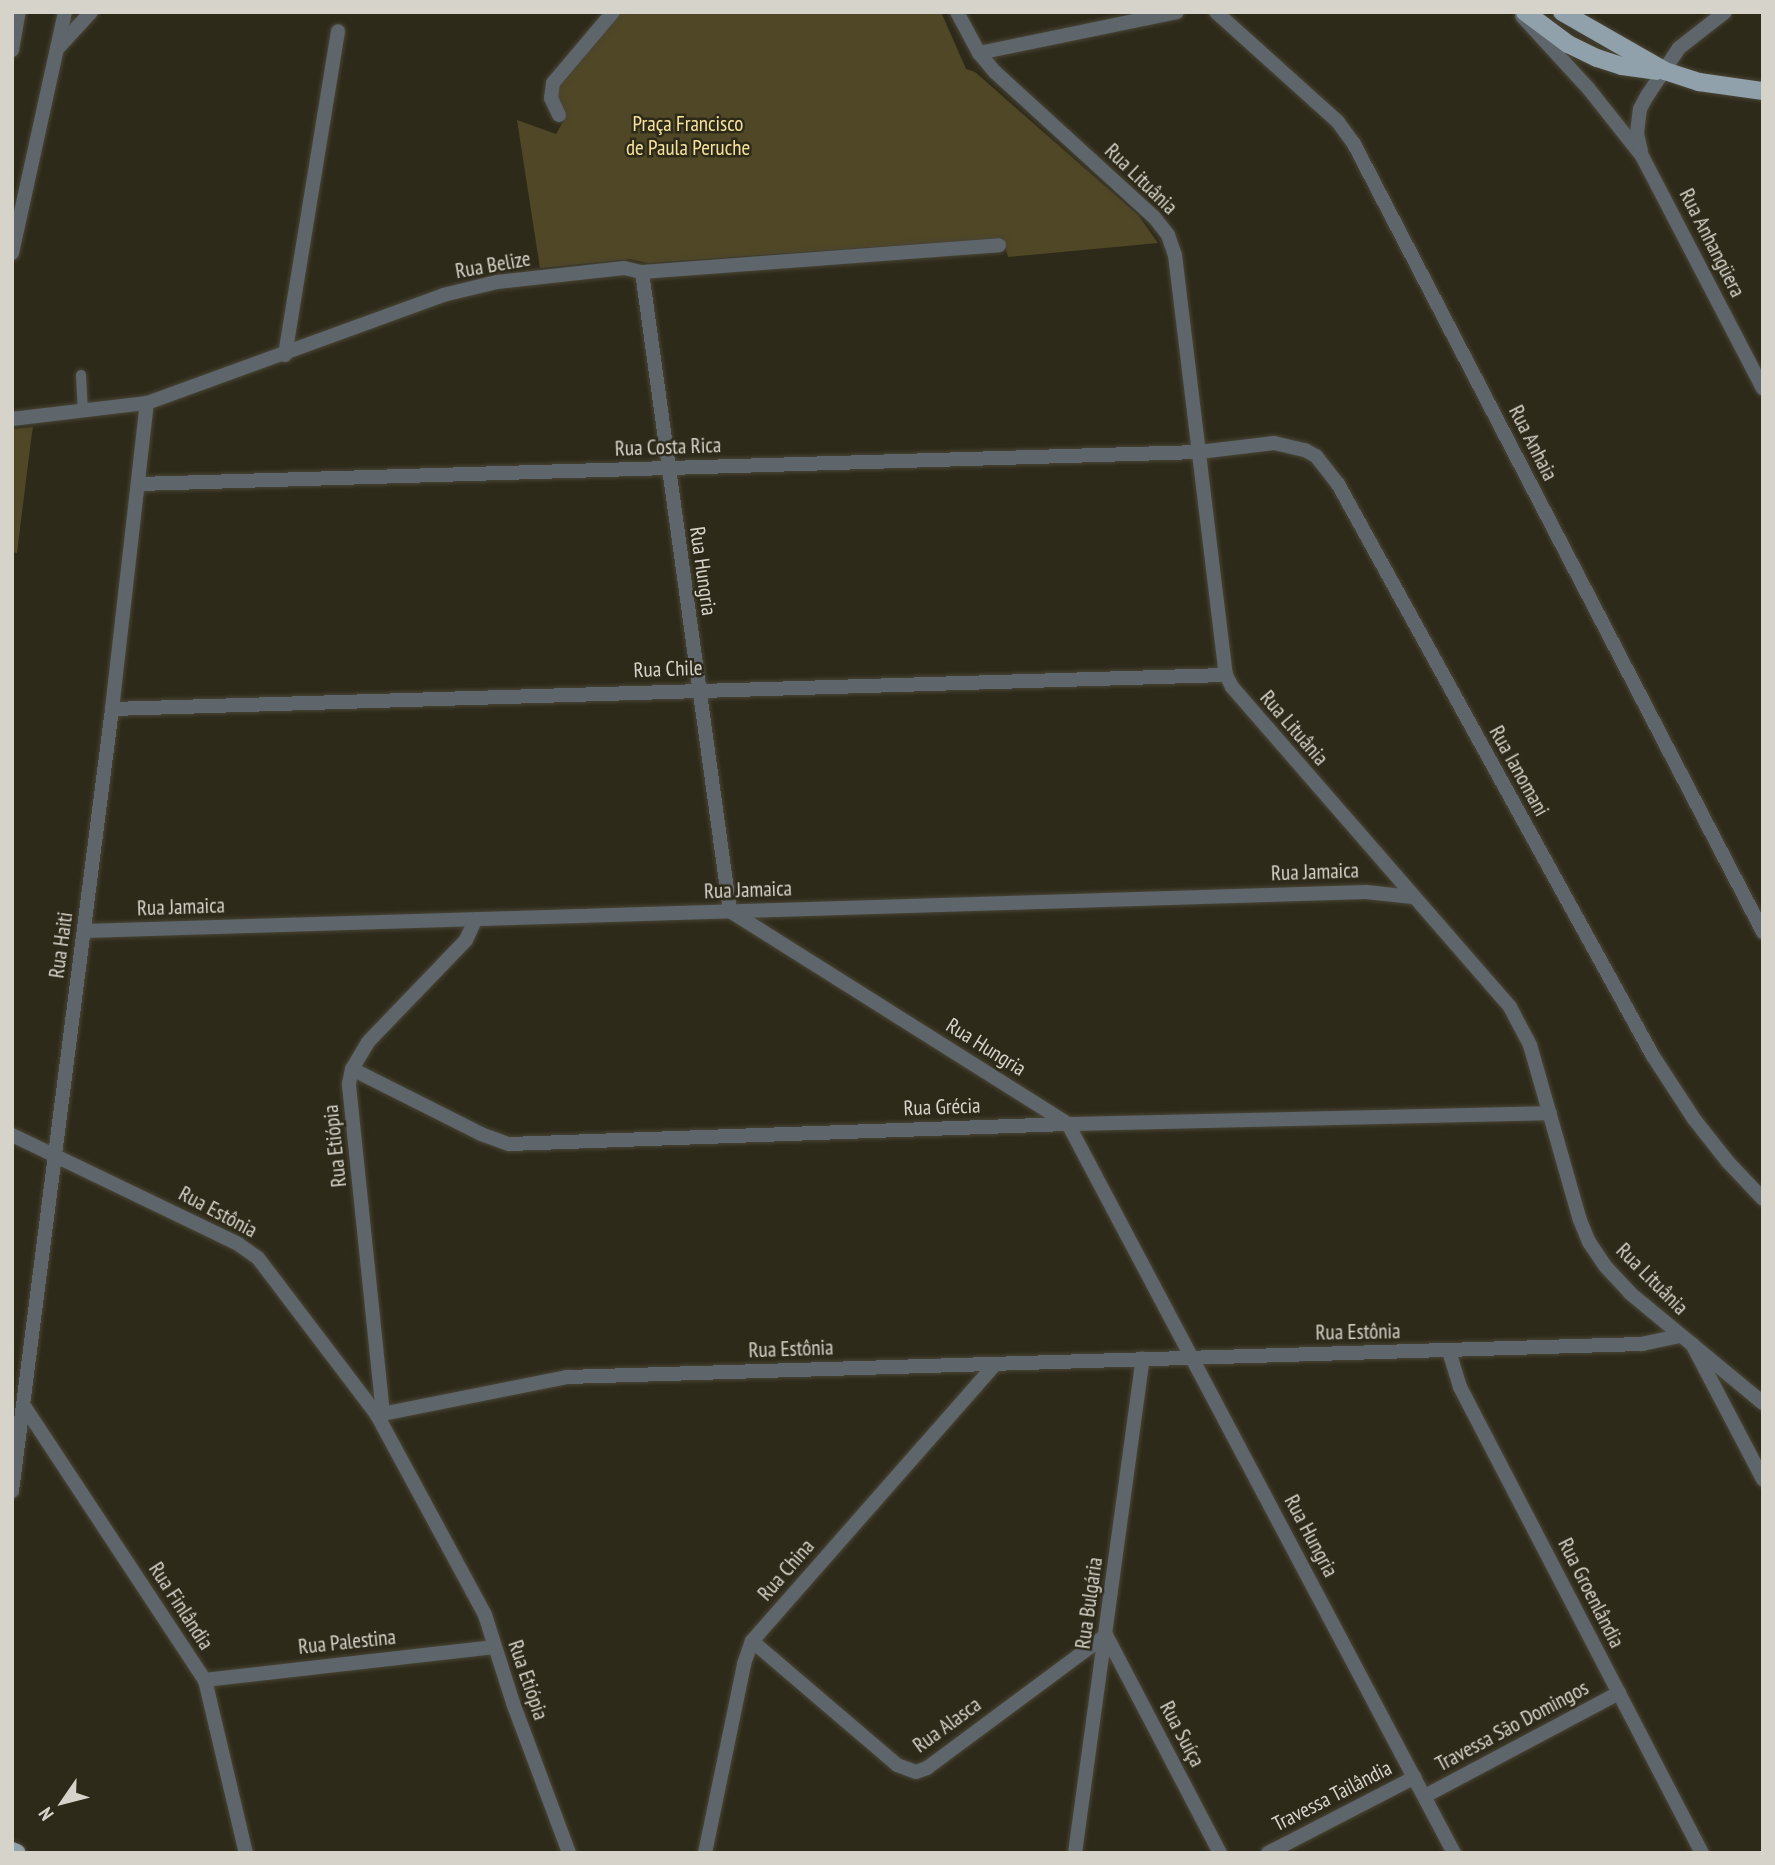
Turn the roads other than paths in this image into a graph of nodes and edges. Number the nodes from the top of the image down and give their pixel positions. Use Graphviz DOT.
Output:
graph roads {
  1 [pos="19,12"];
  2 [pos="65,12"];
  3 [pos="91,12"];
  4 [pos="613,12"];
  5 [pos="957,12"];
  6 [pos="1177,12"];
  7 [pos="1216,12"];
  8 [pos="1519,12"];
  9 [pos="1525,12"];
  10 [pos="1562,12"];
  11 [pos="1726,12"];
  12 [pos="338,31"];
  13 [pos="13,46"];
  14 [pos="57,49"];
  15 [pos="979,53"];
  16 [pos="1665,71"];
  17 [pos="1763,91"];
  18 [pos="559,115"];
  19 [pos="1642,156"];
  20 [pos="999,245"];
  21 [pos="12,253"];
  22 [pos="642,272"];
  23 [pos="285,355"];
  24 [pos="81,374"];
  25 [pos="1763,388"];
  26 [pos="147,403"];
  27 [pos="83,411"];
  28 [pos="12,419"];
  29 [pos="1199,452"];
  30 [pos="669,468"];
  31 [pos="139,484"];
  32 [pos="1226,675"];
  33 [pos="698,690"];
  34 [pos="112,709"];
  35 [pos="1413,897"];
  36 [pos="730,911"];
  37 [pos="476,919"];
  38 [pos="84,931"];
  39 [pos="1763,932"];
  40 [pos="352,1069"];
  41 [pos="1550,1113"];
  42 [pos="1068,1124"];
  43 [pos="12,1135"];
  44 [pos="53,1154"];
  45 [pos="1763,1199"];
  46 [pos="1686,1340"];
  47 [pos="1449,1351"];
  48 [pos="1193,1358"];
  49 [pos="1143,1359"];
  50 [pos="995,1364"];
  51 [pos="1763,1403"];
  52 [pos="24,1406"];
  53 [pos="380,1414"];
  54 [pos="1763,1479"];
  55 [pos="12,1491"];
  56 [pos="1106,1635"];
  57 [pos="752,1641"];
  58 [pos="495,1647"];
  59 [pos="205,1680"];
  60 [pos="1619,1693"];
  61 [pos="1415,1777"];
  62 [pos="1425,1796"];
  63 [pos="246,1853"];
  64 [pos="569,1853"];
  65 [pos="705,1853"];
  66 [pos="1075,1853"];
  67 [pos="1220,1853"];
  68 [pos="1268,1853"];
  69 [pos="1454,1853"];
  70 [pos="1702,1853"];
  1 -- 13 [label="street"];
  2 -- 14 [label="street"];
  3 -- 14 [label="street"];
  4 -- 18 [label="street"];
  5 -- 15 [label="street, Rua Lituânia"];
  6 -- 15 [label="street"];
  7 -- 39 [label="street, Rua Anhaia"];
  8 -- 19 [label="street, Rua Anhangüera"];
  9 -- 16 [label="main road"];
  10 -- 16 [label="main road"];
  11 -- 16 [label="street, Rua Anhangüera"];
  12 -- 23 [label="street"];
  14 -- 21 [label="street"];
  15 -- 29 [label="street, Rua Lituânia"];
  16 -- 17 [label="main road"];
  16 -- 19 [label="street, Rua Anhangüera"];
  19 -- 25 [label="street, Rua Anhangüera"];
  20 -- 22 [label="street, Rua Belize"];
  22 -- 23 [label="street, Rua Belize"];
  22 -- 30 [label="street, Rua Hungria"];
  23 -- 26 [label="street, Rua Belize"];
  24 -- 27 [label="lane"];
  26 -- 27 [label="street, Rua Belize"];
  26 -- 31 [label="street, Rua Haiti"];
  27 -- 28 [label="street, Rua Belize"];
  29 -- 30 [label="street, Rua Costa Rica"];
  29 -- 32 [label="street, Rua Lituânia"];
  29 -- 45 [label="street, Rua Ianomani"];
  30 -- 31 [label="street, Rua Costa Rica"];
  30 -- 33 [label="street, Rua Hungria"];
  31 -- 34 [label="street, Rua Haiti"];
  32 -- 33 [label="street, Rua Chile"];
  32 -- 35 [label="street, Rua Lituânia"];
  33 -- 34 [label="street, Rua Chile"];
  33 -- 36 [label="street, Rua Hungria"];
  34 -- 38 [label="street, Rua Haiti"];
  35 -- 36 [label="street, Rua Jamaica"];
  35 -- 41 [label="street, Rua Lituânia"];
  36 -- 37 [label="street, Rua Jamaica"];
  36 -- 42 [label="street, Rua Hungria"];
  37 -- 38 [label="street, Rua Jamaica"];
  37 -- 40 [label="street"];
  38 -- 44 [label="street, Rua Haiti"];
  40 -- 42 [label="street, Rua Grécia"];
  40 -- 53 [label="street, Rua Etiópia"];
  41 -- 42 [label="street, Rua Grécia"];
  41 -- 46 [label="street, Rua Lituânia"];
  42 -- 48 [label="street, Rua Hungria"];
  43 -- 44 [label="street, Rua Estônia"];
  44 -- 52 [label="street, Rua Haiti"];
  44 -- 53 [label="street, Rua Estônia"];
  46 -- 47 [label="street, Rua Estônia"];
  46 -- 51 [label="street, Rua Lituânia"];
  46 -- 54 [label="street"];
  47 -- 48 [label="street, Rua Estônia"];
  47 -- 60 [label="street, Rua Groenlândia"];
  48 -- 49 [label="street, Rua Estônia"];
  48 -- 61 [label="street, Rua Hungria"];
  49 -- 50 [label="street, Rua Estônia"];
  49 -- 56 [label="street, Rua Bulgária"];
  50 -- 53 [label="street, Rua Estônia"];
  50 -- 57 [label="street, Rua China"];
  52 -- 55 [label="street, Rua Haiti"];
  52 -- 59 [label="street, Rua Finlândia"];
  53 -- 58 [label="street, Rua Etiópia"];
  56 -- 57 [label="street, Rua Alasca"];
  56 -- 66 [label="street, Rua Bulgária"];
  56 -- 67 [label="street, Rua Suíça"];
  57 -- 65 [label="street, Rua China"];
  58 -- 59 [label="street, Rua Palestina"];
  58 -- 64 [label="street, Rua Etiópia"];
  59 -- 63 [label="street, Rua Finlândia"];
  60 -- 62 [label="street, Travessa São Domingos"];
  60 -- 70 [label="street, Rua Groenlândia"];
  61 -- 62 [label="street, Rua Hungria"];
  61 -- 68 [label="street, Travessa Tailândia"];
  62 -- 69 [label="street, Rua Hungria"];
}
